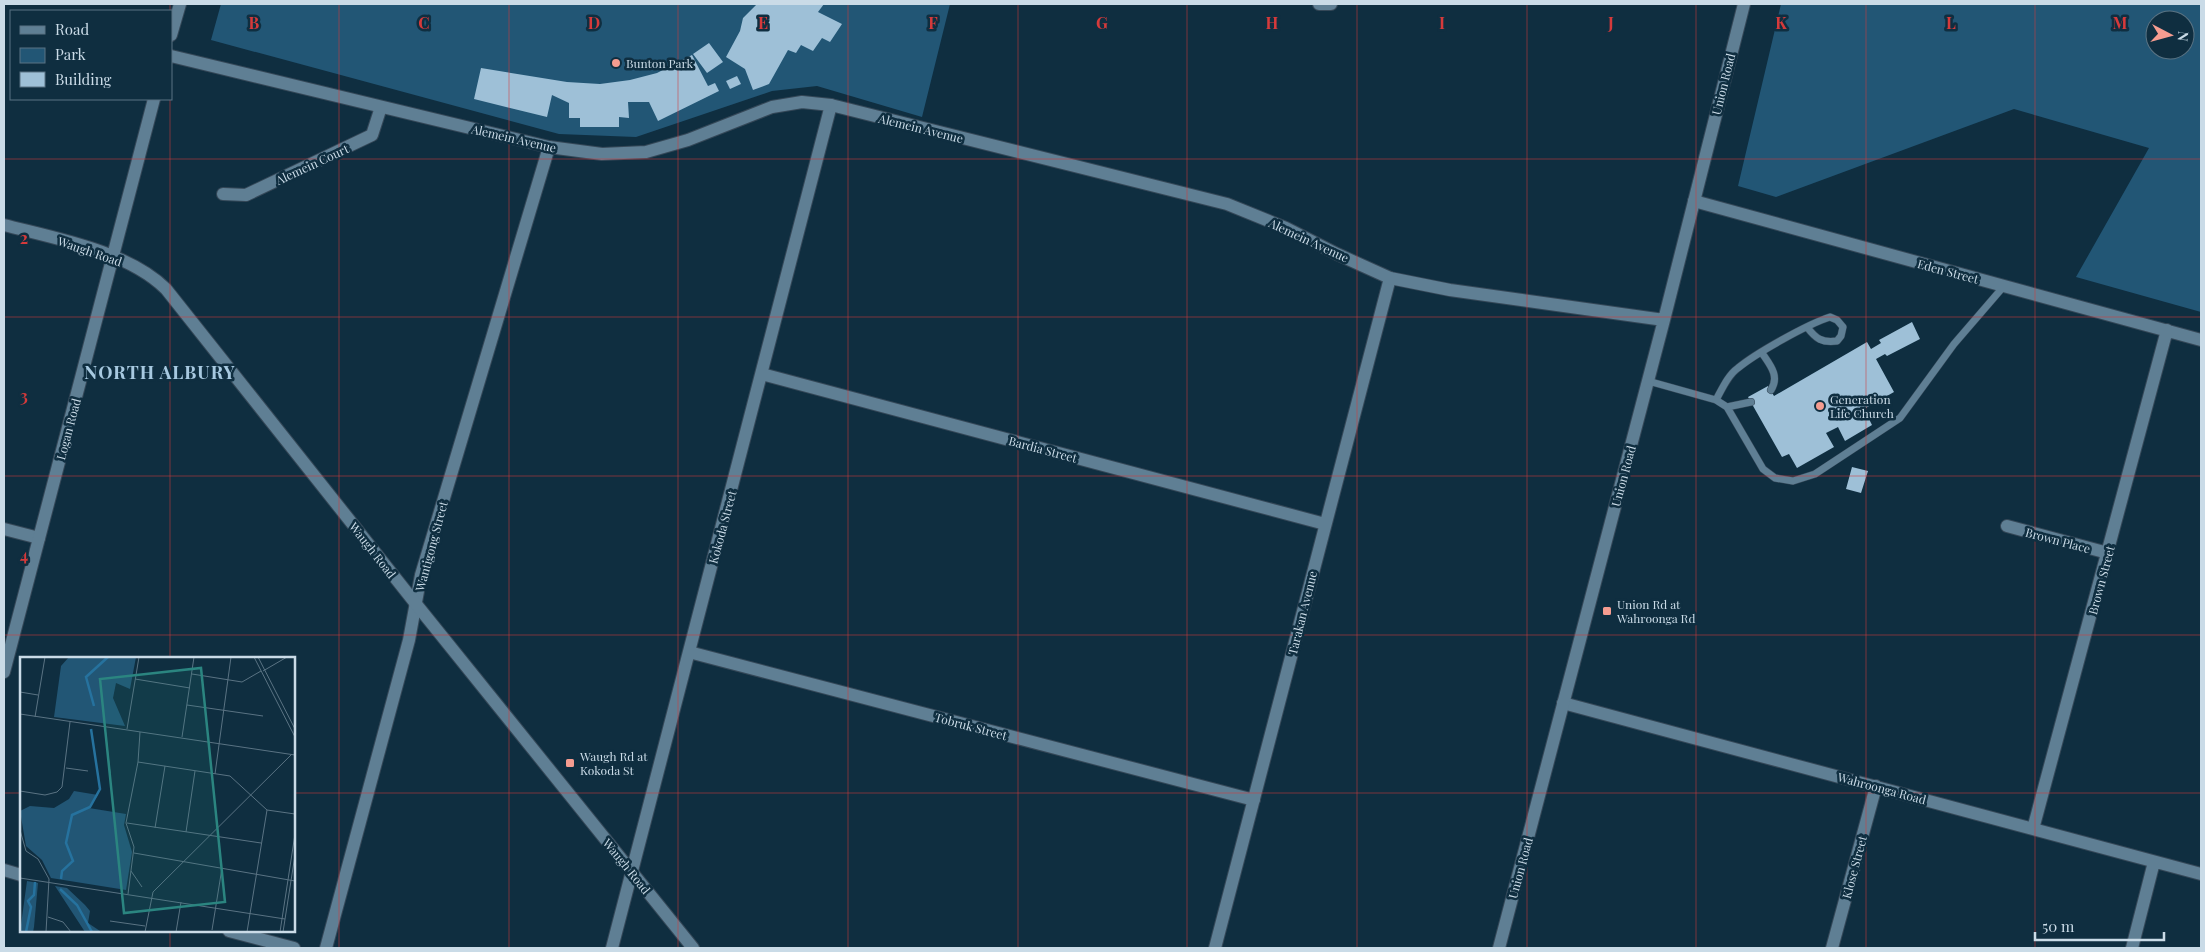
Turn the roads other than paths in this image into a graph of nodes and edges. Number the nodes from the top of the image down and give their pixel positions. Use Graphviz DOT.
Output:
graph roads {
  1 [pos="180,4"];
  2 [pos="1319,4"];
  3 [pos="1331,4"];
  4 [pos="1744,4"];
  5 [pos="172,32"];
  6 [pos="172,56"];
  7 [pos="154,100"];
  8 [pos="831,105"];
  9 [pos="381,107"];
  10 [pos="549,147"];
  11 [pos="223,194"];
  12 [pos="1694,201"];
  13 [pos="4,225"];
  14 [pos="113,258"];
  15 [pos="1390,278"];
  16 [pos="2004,286"];
  17 [pos="1664,320"];
  18 [pos="1807,327"];
  19 [pos="2167,330"];
  20 [pos="2201,340"];
  21 [pos="1762,353"];
  22 [pos="762,374"];
  23 [pos="1648,381"];
  24 [pos="1771,390"];
  25 [pos="1716,400"];
  26 [pos="1751,402"];
  27 [pos="1727,407"];
  28 [pos="1325,524"];
  29 [pos="2008,526"];
  30 [pos="4,529"];
  31 [pos="39,538"];
  32 [pos="2108,553"];
  33 [pos="416,604"];
  34 [pos="688,652"];
  35 [pos="4,672"];
  36 [pos="1563,702"];
  37 [pos="1876,786"];
  38 [pos="1254,800"];
  39 [pos="2033,829"];
  40 [pos="2154,862"];
  41 [pos="4,870"];
  42 [pos="631,872"];
  43 [pos="2201,874"];
  44 [pos="20,875"];
  45 [pos="233,932"];
  46 [pos="294,948"];
  47 [pos="326,948"];
  48 [pos="612,948"];
  49 [pos="692,948"];
  50 [pos="1215,948"];
  51 [pos="1499,948"];
  52 [pos="1832,948"];
  53 [pos="2132,948"];
  1 -- 5 [label="street"];
  2 -- 3 [label="street"];
  4 -- 12 [label="street, Union Road"];
  6 -- 9 [label="street, Alemein Avenue"];
  7 -- 14 [label="street, Logan Road"];
  8 -- 10 [label="street, Alemein Avenue"];
  8 -- 15 [label="street, Alemein Avenue"];
  8 -- 22 [label="street, Kokoda Street"];
  9 -- 10 [label="street, Alemein Avenue"];
  9 -- 11 [label="street, Alemein Court"];
  10 -- 33 [label="street, Wantigong Street"];
  12 -- 16 [label="street, Eden Street"];
  12 -- 17 [label="street, Union Road"];
  13 -- 14 [label="street, Waugh Road"];
  14 -- 31 [label="street, Logan Road"];
  14 -- 33 [label="street, Waugh Road"];
  15 -- 17 [label="street, Alemein Avenue"];
  15 -- 28 [label="street, Tarakan Avenue"];
  16 -- 19 [label="street, Eden Street"];
  16 -- 27 [label="lane"];
  17 -- 23 [label="street, Union Road"];
  18 -- 18 [label="lane"];
  18 -- 21 [label="lane"];
  19 -- 20 [label="street, Eden Street"];
  19 -- 32 [label="street, Brown Street"];
  21 -- 24 [label="lane"];
  21 -- 25 [label="lane"];
  22 -- 28 [label="street, Bardia Street"];
  22 -- 34 [label="street, Kokoda Street"];
  23 -- 25 [label="lane"];
  23 -- 36 [label="street, Union Road"];
  25 -- 27 [label="lane"];
  26 -- 27 [label="lane"];
  28 -- 38 [label="street, Tarakan Avenue"];
  29 -- 32 [label="street, Brown Place"];
  30 -- 31 [label="street"];
  31 -- 35 [label="street, Logan Road"];
  32 -- 39 [label="street, Brown Street"];
  33 -- 42 [label="street, Waugh Road"];
  33 -- 47 [label="street, Wantigong Street"];
  34 -- 38 [label="street, Tobruk Street"];
  34 -- 42 [label="street, Kokoda Street"];
  36 -- 37 [label="street, Wahroonga Road"];
  36 -- 51 [label="street, Union Road"];
  37 -- 39 [label="street, Wahroonga Road"];
  37 -- 52 [label="street, Klose Street"];
  38 -- 50 [label="street, Tarakan Avenue"];
  39 -- 40 [label="street, Wahroonga Road"];
  40 -- 43 [label="street, Wahroonga Road"];
  40 -- 53 [label="street"];
  41 -- 44 [label="street"];
  42 -- 48 [label="street, Kokoda Street"];
  42 -- 49 [label="street, Waugh Road"];
  45 -- 46 [label="street"];
}
